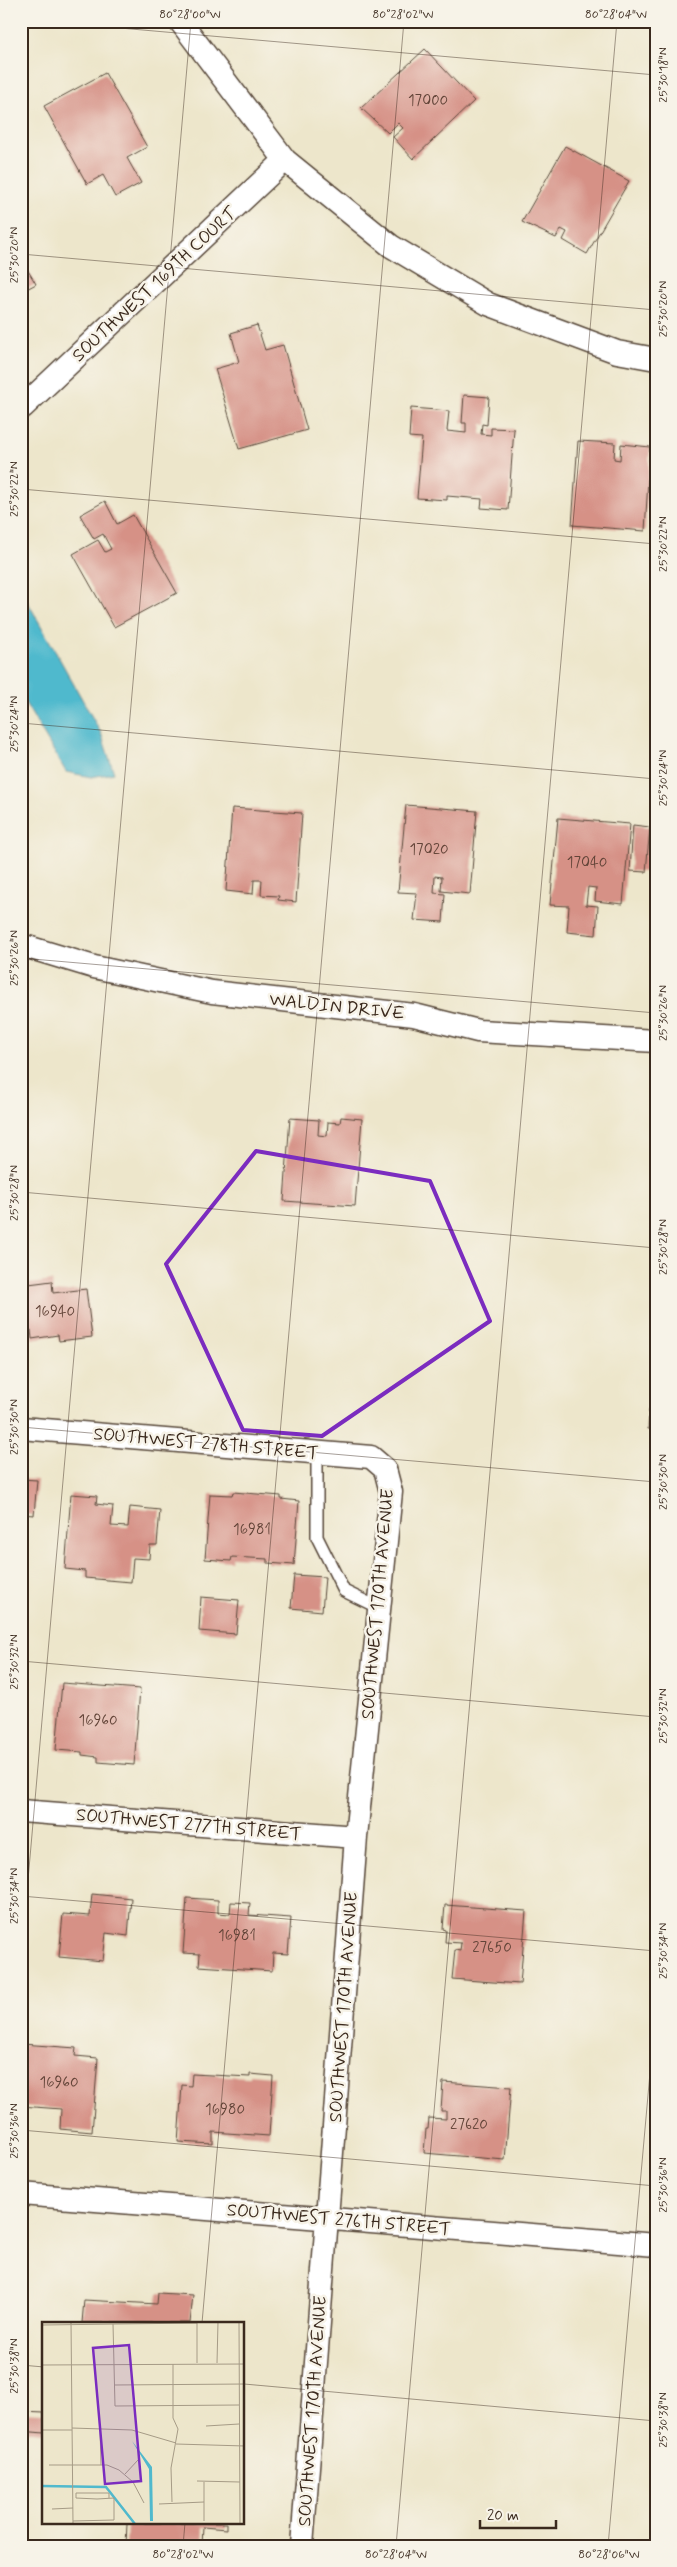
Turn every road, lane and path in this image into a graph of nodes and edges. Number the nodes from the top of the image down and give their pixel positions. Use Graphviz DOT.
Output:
graph roads {
  1 [pos="180,21"];
  2 [pos="285,160"];
  3 [pos="656,359"];
  4 [pos="23,407"];
  5 [pos="21,945"];
  6 [pos="656,1041"];
  7 [pos="21,1428"];
  8 [pos="318,1452"];
  9 [pos="385,1469"];
  10 [pos="379,1608"];
  11 [pos="21,1811"];
  12 [pos="356,1837"];
  13 [pos="21,2194"];
  14 [pos="326,2218"];
  15 [pos="656,2245"];
  16 [pos="302,2546"];
  1 -- 2 [label="street"];
  2 -- 3 [label="street"];
  2 -- 4 [label="street, SOUTHWEST 169TH COURT"];
  5 -- 6 [label="street, WALDIN DRIVE"];
  7 -- 8 [label="street, SOUTHWEST 278TH STREET"];
  8 -- 9 [label="street, SOUTHWEST 278TH STREET"];
  8 -- 10 [label="lane"];
  9 -- 10 [label="street, SOUTHWEST 170TH AVENUE"];
  10 -- 12 [label="street, SOUTHWEST 170TH AVENUE"];
  11 -- 12 [label="street, SOUTHWEST 277TH STREET"];
  12 -- 14 [label="street, SOUTHWEST 170TH AVENUE"];
  13 -- 14 [label="street, SOUTHWEST 276TH STREET"];
  14 -- 15 [label="street, SOUTHWEST 276TH STREET"];
  14 -- 16 [label="street, SOUTHWEST 170TH AVENUE"];
}
